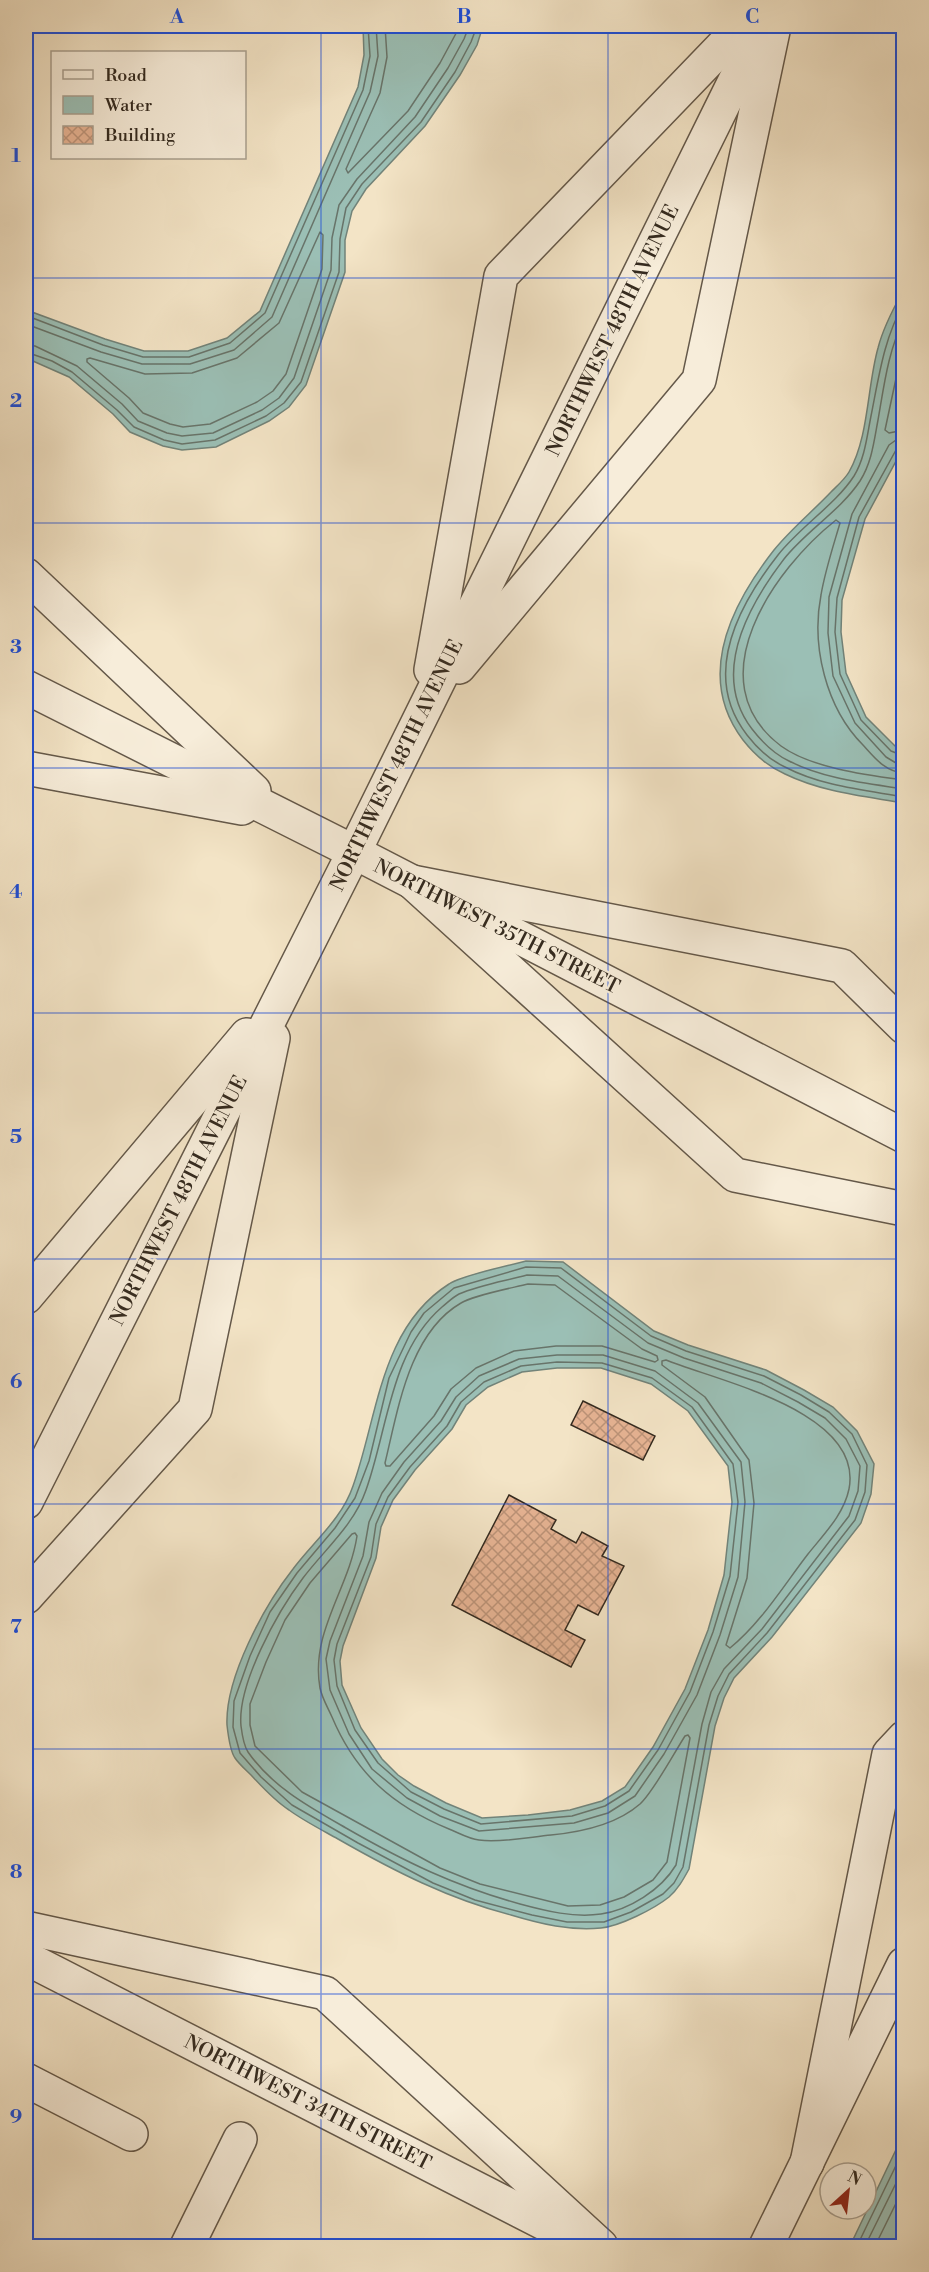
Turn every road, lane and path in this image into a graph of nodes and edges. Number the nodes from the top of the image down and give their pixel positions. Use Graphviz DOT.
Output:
graph roads {
  1 [pos="742,26"];
  2 [pos="762,26"];
  3 [pos="774,26"];
  4 [pos="26,575"];
  5 [pos="26,687"];
  6 [pos="425,707"];
  7 [pos="26,768"];
  8 [pos="279,814"];
  9 [pos="354,852"];
  10 [pos="412,882"];
  11 [pos="281,995"];
  12 [pos="903,1027"];
  13 [pos="903,1136"];
  14 [pos="903,1209"];
  15 [pos="26,1297"];
  16 [pos="26,1503"];
  17 [pos="26,1597"];
  18 [pos="903,1738"];
  19 [pos="26,1928"];
  20 [pos="26,1958"];
  21 [pos="903,1964"];
  22 [pos="26,2080"];
  23 [pos="131,2134"];
  24 [pos="240,2139"];
  25 [pos="807,2163"];
  26 [pos="190,2246"];
  27 [pos="590,2247"];
  28 [pos="601,2247"];
  29 [pos="766,2247"];
  1 -- 6 [label="street"];
  2 -- 6 [label="street, NORTHWEST 48TH AVENUE"];
  3 -- 6 [label="street"];
  4 -- 8 [label="street"];
  5 -- 8 [label="street, NORTHWEST 35TH STREET"];
  6 -- 9 [label="street, NORTHWEST 48TH AVENUE"];
  7 -- 8 [label="street"];
  8 -- 9 [label="street, NORTHWEST 35TH STREET"];
  9 -- 10 [label="street, NORTHWEST 35TH STREET"];
  9 -- 11 [label="street, NORTHWEST 48TH AVENUE"];
  10 -- 12 [label="street"];
  10 -- 13 [label="street, NORTHWEST 35TH STREET"];
  10 -- 14 [label="street"];
  11 -- 15 [label="street"];
  11 -- 16 [label="street, NORTHWEST 48TH AVENUE"];
  11 -- 17 [label="street"];
  18 -- 25 [label="street"];
  19 -- 28 [label="street"];
  20 -- 27 [label="street, NORTHWEST 34TH STREET"];
  21 -- 25 [label="street"];
  22 -- 23 [label="street"];
  24 -- 26 [label="street"];
  25 -- 29 [label="street"];
}
